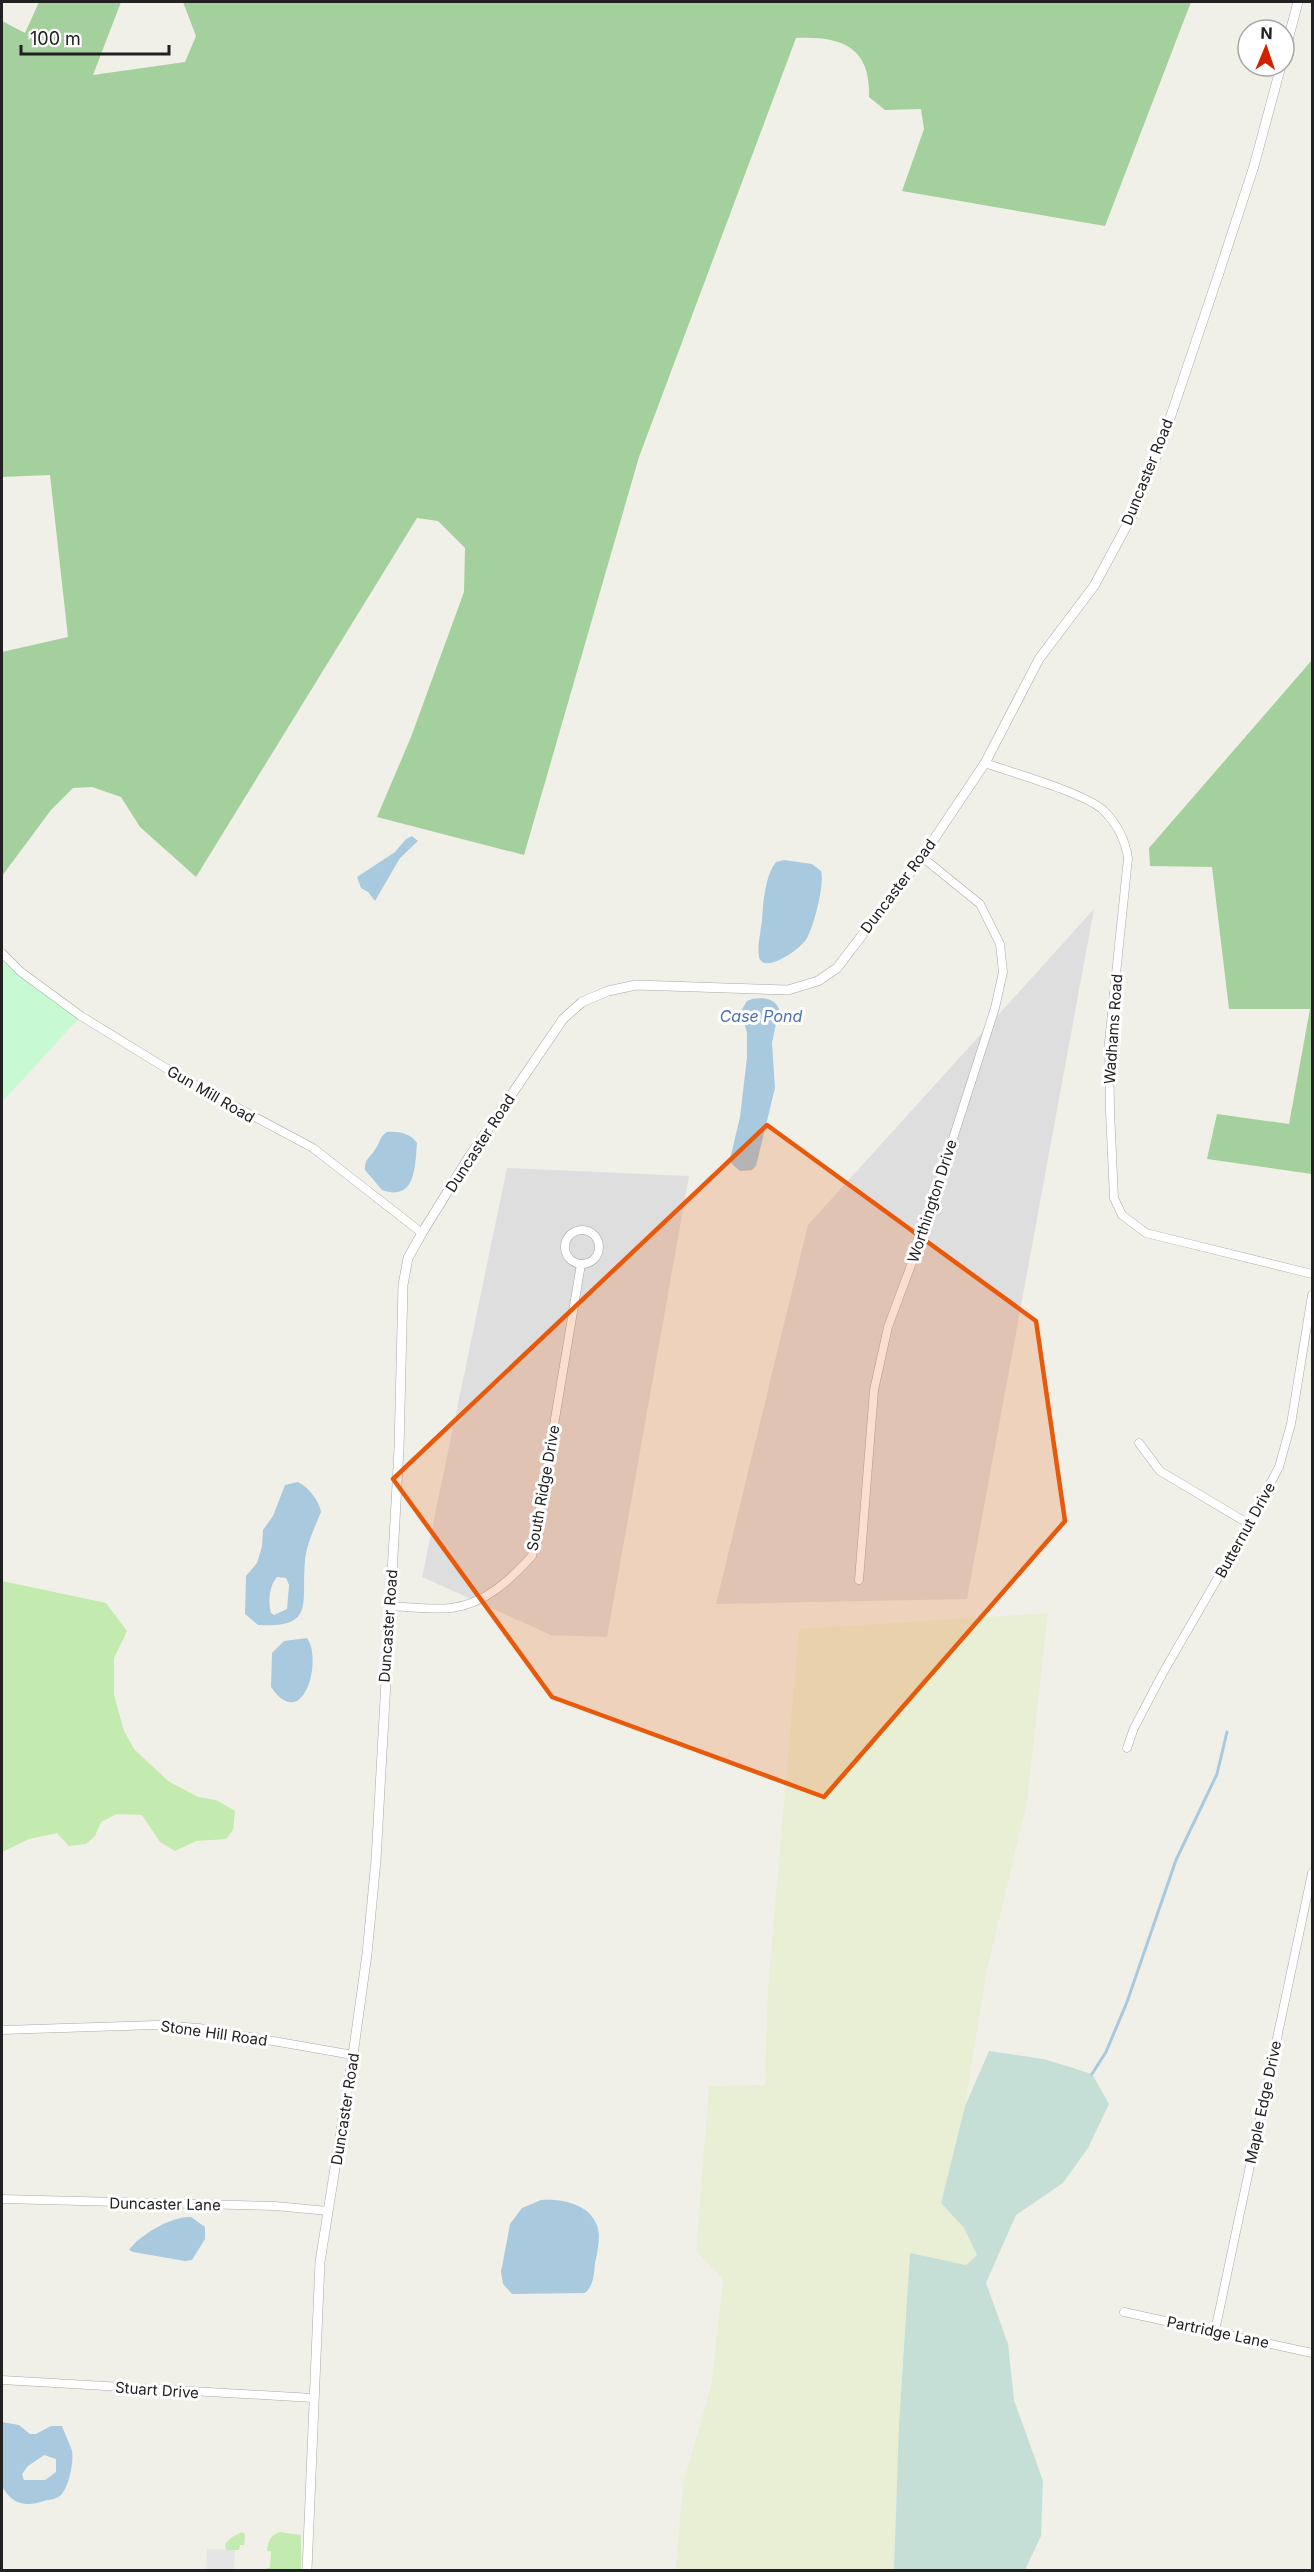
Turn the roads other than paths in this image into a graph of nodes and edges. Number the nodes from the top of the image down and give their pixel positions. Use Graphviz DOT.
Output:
graph roads {
  1 [pos="1298,2"];
  2 [pos="1294,18"];
  3 [pos="1278,78"];
  4 [pos="985,763"];
  5 [pos="922,857"];
  6 [pos="2,953"];
  7 [pos="422,1233"];
  8 [pos="581,1264"];
  9 [pos="1312,1274"];
  10 [pos="1312,1295"];
  11 [pos="1140,1443"];
  12 [pos="1250,1524"];
  13 [pos="859,1580"];
  14 [pos="390,1606"];
  15 [pos="1127,1748"];
  16 [pos="1312,1873"];
  17 [pos="2,2030"];
  18 [pos="353,2055"];
  19 [pos="2,2199"];
  20 [pos="328,2211"];
  21 [pos="1124,2312"];
  22 [pos="1215,2331"];
  23 [pos="1312,2353"];
  24 [pos="2,2380"];
  25 [pos="313,2398"];
  26 [pos="307,2571"];
  1 -- 2 [label="street"];
  3 -- 4 [label="street, Duncaster Road"];
  4 -- 5 [label="street, Duncaster Road"];
  4 -- 9 [label="street, Wadhams Road"];
  5 -- 7 [label="street, Duncaster Road"];
  5 -- 13 [label="street, Worthington Drive"];
  6 -- 7 [label="street, Gun Mill Road"];
  7 -- 14 [label="street, Duncaster Road"];
  8 -- 8 [label="street"];
  8 -- 14 [label="street, South Ridge Drive"];
  10 -- 12 [label="street, Butternut Drive"];
  11 -- 12 [label="street"];
  12 -- 15 [label="street, Butternut Drive"];
  14 -- 18 [label="street, Duncaster Road"];
  16 -- 22 [label="street, Maple Edge Drive"];
  17 -- 18 [label="street, Stone Hill Road"];
  18 -- 20 [label="street, Duncaster Road"];
  19 -- 20 [label="street, Duncaster Lane"];
  20 -- 25 [label="street, Duncaster Road"];
  21 -- 22 [label="street, Partridge Lane"];
  22 -- 23 [label="street, Partridge Lane"];
  24 -- 25 [label="street, Stuart Drive"];
  25 -- 26 [label="street, Duncaster Road"];
}
